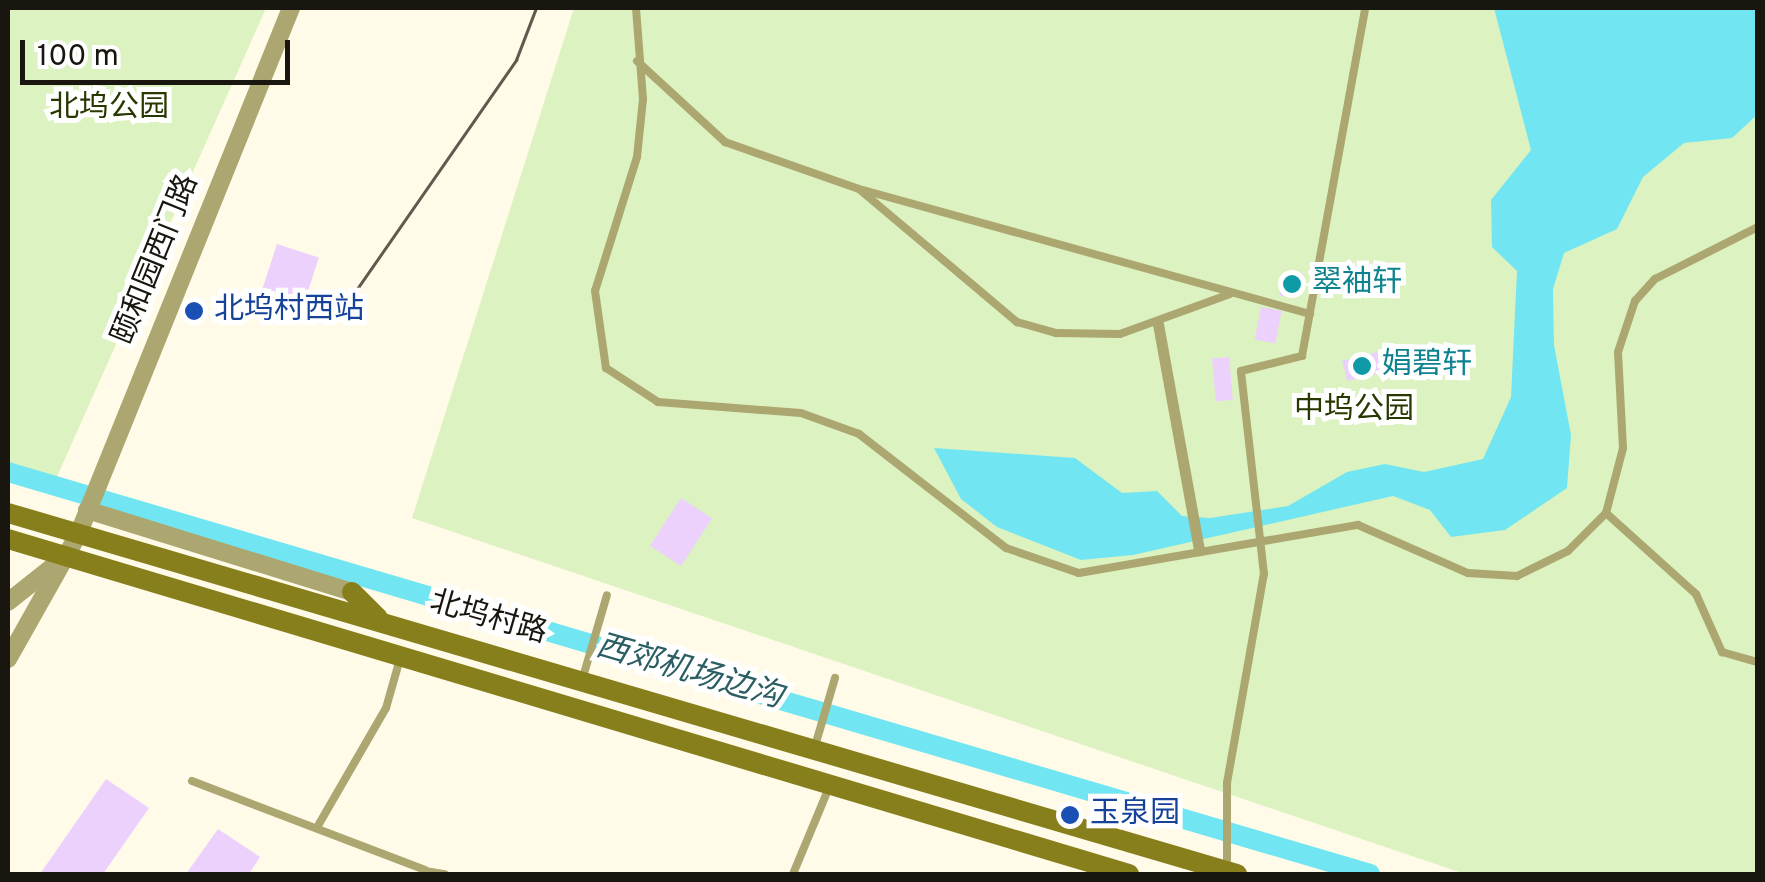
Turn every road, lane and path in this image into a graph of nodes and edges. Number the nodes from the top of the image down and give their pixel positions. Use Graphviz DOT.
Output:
graph roads {
  1 [pos="292,8"];
  2 [pos="636,8"];
  3 [pos="1365,8"];
  4 [pos="637,61"];
  5 [pos="859,189"];
  6 [pos="1758,227"];
  7 [pos="1230,294"];
  8 [pos="1310,314"];
  9 [pos="1158,324"];
  10 [pos="87,510"];
  11 [pos="1606,512"];
  12 [pos="8,513"];
  13 [pos="78,535"];
  14 [pos="8,539"];
  15 [pos="1255,540"];
  16 [pos="1199,550"];
  17 [pos="65,556"];
  18 [pos="352,592"];
  19 [pos="607,595"];
  20 [pos="8,602"];
  21 [pos="379,620"];
  22 [pos="400,656"];
  23 [pos="8,659"];
  24 [pos="1758,662"];
  25 [pos="586,667"];
  26 [pos="835,678"];
  27 [pos="815,747"];
  28 [pos="192,781"];
  29 [pos="830,785"];
  30 [pos="319,824"];
  31 [pos="424,872"];
  32 [pos="445,874"];
  33 [pos="793,874"];
  34 [pos="1129,874"];
  35 [pos="1230,874"];
  1 -- 10 [label="street, 颐和园西门路"];
  2 -- 4 [label="lane"];
  3 -- 8 [label="lane"];
  4 -- 5 [label="lane"];
  4 -- 16 [label="lane"];
  5 -- 7 [label="lane"];
  5 -- 9 [label="lane"];
  6 -- 11 [label="lane"];
  7 -- 8 [label="lane"];
  7 -- 9 [label="lane"];
  8 -- 15 [label="lane"];
  9 -- 16 [label="street"];
  10 -- 13 [label="street, 颐和园西门路"];
  10 -- 18 [label="street"];
  11 -- 15 [label="lane"];
  11 -- 24 [label="lane"];
  12 -- 13 [label="main road, 北坞村路"];
  13 -- 17 [label="street, 颐和园西门路"];
  13 -- 21 [label="main road, 北坞村路"];
  14 -- 17 [label="main road, 北坞村路"];
  15 -- 16 [label="lane"];
  15 -- 35 [label="lane"];
  17 -- 20 [label="street"];
  17 -- 22 [label="main road, 北坞村路"];
  17 -- 23 [label="street, 颐和园西门路"];
  18 -- 21 [label="main road"];
  19 -- 25 [label="lane"];
  21 -- 25 [label="main road, 北坞村路"];
  22 -- 29 [label="main road, 北坞村路"];
  22 -- 30 [label="lane"];
  25 -- 27 [label="main road, 北坞村路"];
  26 -- 27 [label="lane"];
  27 -- 35 [label="main road, 北坞村路"];
  28 -- 30 [label="lane"];
  29 -- 33 [label="lane"];
  29 -- 34 [label="main road, 北坞村路"];
  30 -- 31 [label="lane"];
  31 -- 32 [label="lane"];
}
